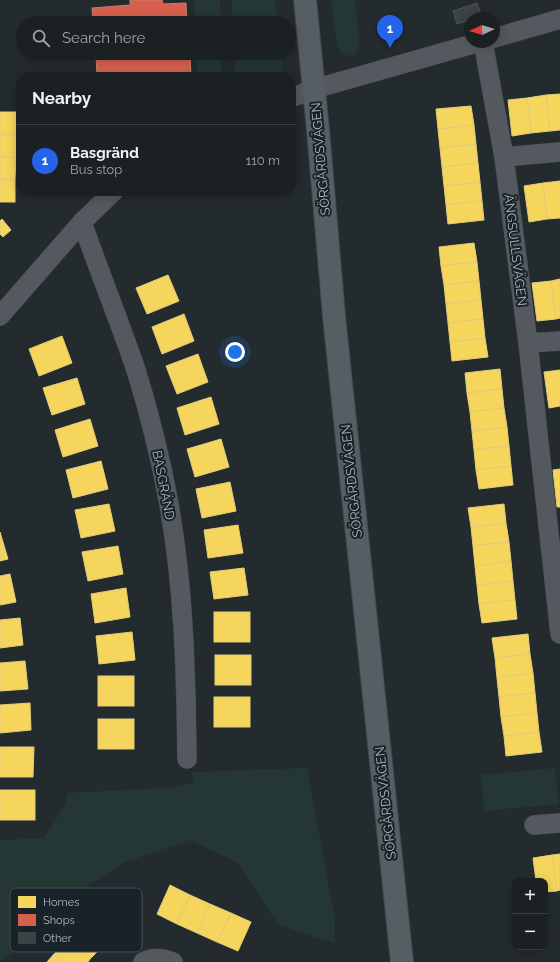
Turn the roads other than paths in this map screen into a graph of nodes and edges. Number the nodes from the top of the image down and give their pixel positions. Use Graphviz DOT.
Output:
graph roads {
  1 [pos="304,0"];
  2 [pos="560,19"];
  3 [pos="500,36"];
  4 [pos="464,47"];
  5 [pos="483,48"];
  6 [pos="314,89"];
  7 [pos="296,96"];
  8 [pos="560,152"];
  9 [pos="504,156"];
  10 [pos="109,196"];
  11 [pos="82,222"];
  12 [pos="0,316"];
  13 [pos="560,341"];
  14 [pos="528,343"];
  15 [pos="554,526"];
  16 [pos="560,634"];
  17 [pos="187,759"];
  18 [pos="560,823"];
  19 [pos="534,825"];
  20 [pos="143,962"];
  21 [pos="173,962"];
  22 [pos="402,962"];
  1 -- 6 [label="street, SÖRGÅRDSVÄGEN"];
  2 -- 3 [label="street"];
  4 -- 6 [label="street"];
  5 -- 9 [label="street, ÄNGSULLSVÄGEN"];
  6 -- 7 [label="street"];
  6 -- 22 [label="street, SÖRGÅRDSVÄGEN"];
  8 -- 9 [label="street"];
  9 -- 14 [label="street, ÄNGSULLSVÄGEN"];
  10 -- 11 [label="street"];
  11 -- 12 [label="street"];
  11 -- 17 [label="street, BASGRÄND"];
  13 -- 14 [label="street"];
  14 -- 15 [label="street, ÄNGSULLSVÄGEN"];
  15 -- 16 [label="street, ÄNGSULLSVÄGEN"];
  18 -- 19 [label="street"];
  20 -- 21 [label="street"];
}
